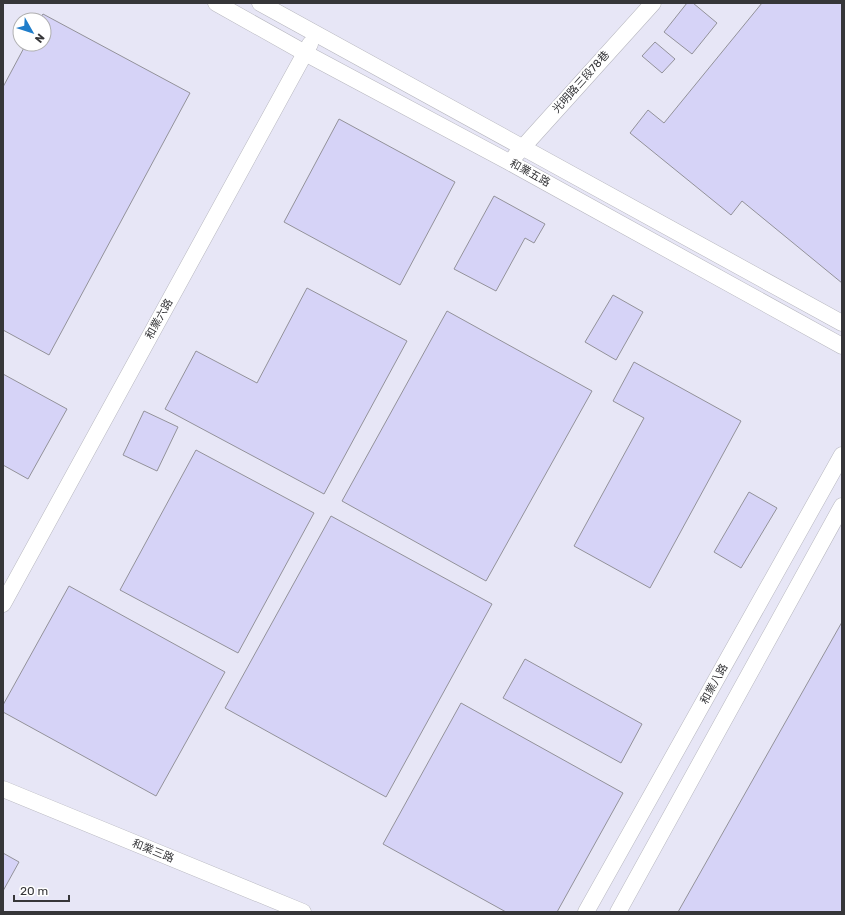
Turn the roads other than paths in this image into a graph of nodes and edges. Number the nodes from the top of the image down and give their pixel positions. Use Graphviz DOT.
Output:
graph roads {
  1 [pos="216,3"];
  2 [pos="260,3"];
  3 [pos="654,3"];
  4 [pos="315,34"];
  5 [pos="304,53"];
  6 [pos="522,148"];
  7 [pos="509,162"];
  8 [pos="842,323"];
  9 [pos="842,346"];
  10 [pos="842,455"];
  11 [pos="842,506"];
  12 [pos="3,604"];
  13 [pos="3,789"];
  14 [pos="303,912"];
  15 [pos="586,912"];
  16 [pos="618,912"];
  1 -- 5 [label="street, 和業五路"];
  2 -- 4 [label="street, 和業五路"];
  3 -- 6 [label="street, 光明路三段78巷"];
  4 -- 5 [label="street, 和業六路"];
  4 -- 6 [label="street, 和業五路"];
  5 -- 7 [label="street, 和業五路"];
  5 -- 12 [label="street, 和業六路"];
  6 -- 7 [label="street, 光明路三段78巷"];
  6 -- 8 [label="street, 和業五路"];
  7 -- 9 [label="street, 和業五路"];
  10 -- 15 [label="street, 和業八路"];
  11 -- 16 [label="street"];
  13 -- 14 [label="street, 和業三路"];
}
